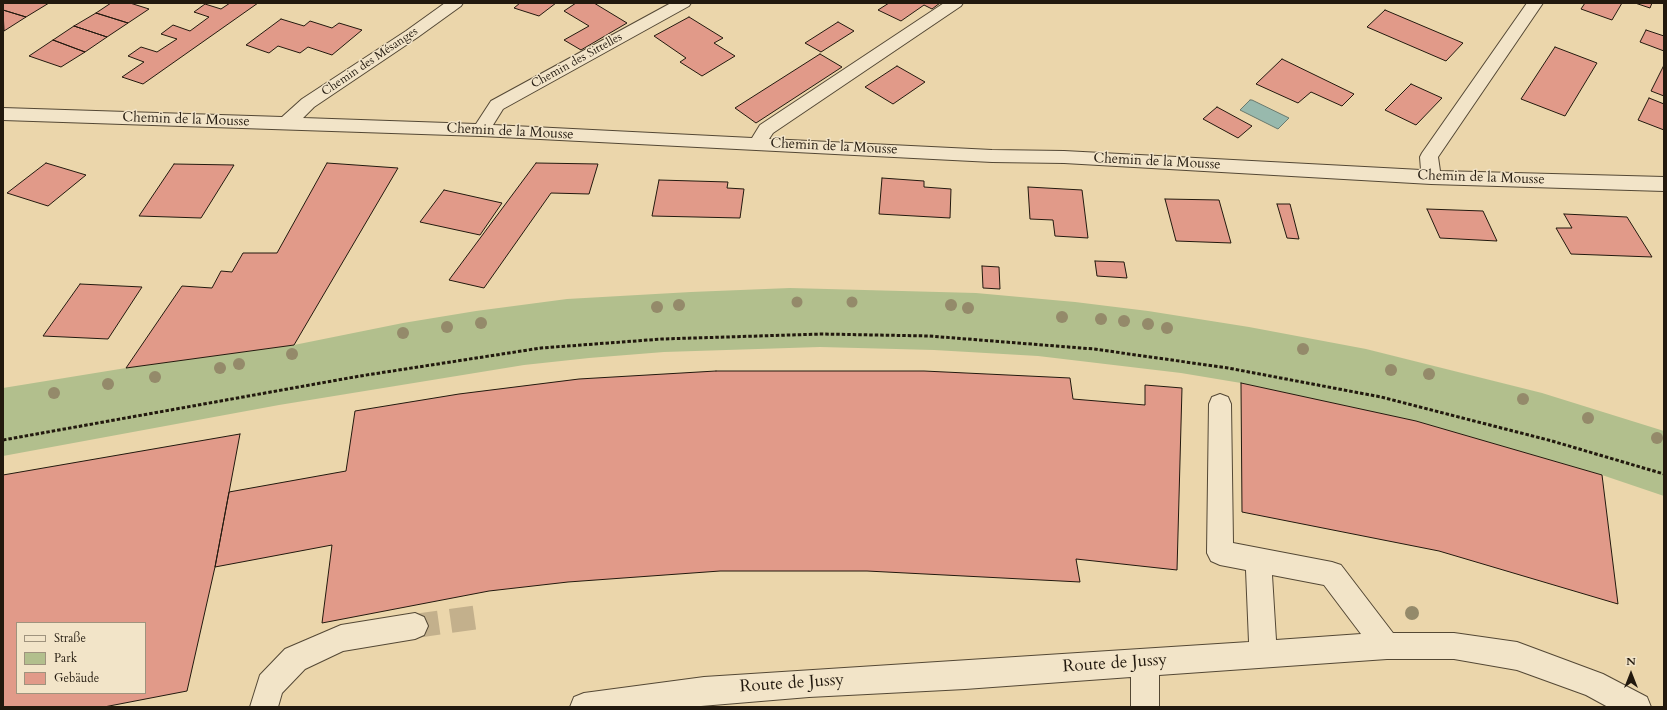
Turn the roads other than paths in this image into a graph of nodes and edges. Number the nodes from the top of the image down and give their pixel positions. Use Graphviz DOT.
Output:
graph roads {
  1 [pos="455,3"];
  2 [pos="683,3"];
  3 [pos="955,3"];
  4 [pos="1535,3"];
  5 [pos="3,114"];
  6 [pos="287,123"];
  7 [pos="481,130"];
  8 [pos="757,144"];
  9 [pos="1431,177"];
  10 [pos="1664,184"];
  11 [pos="1220,404"];
  12 [pos="1258,560"];
  13 [pos="415,626"];
  14 [pos="1388,646"];
  15 [pos="1263,654"];
  16 [pos="1145,662"];
  17 [pos="264,707"];
  18 [pos="584,707"];
  19 [pos="1145,707"];
  20 [pos="1637,707"];
  1 -- 6 [label="street, Chemin des Mésanges"];
  2 -- 7 [label="street, Chemin des Sittelles"];
  3 -- 8 [label="street"];
  4 -- 9 [label="street"];
  5 -- 6 [label="street, Chemin de la Mousse"];
  6 -- 7 [label="street, Chemin de la Mousse"];
  7 -- 8 [label="street, Chemin de la Mousse"];
  8 -- 9 [label="street, Chemin de la Mousse"];
  9 -- 10 [label="street, Chemin de la Mousse"];
  11 -- 12 [label="street"];
  12 -- 14 [label="street"];
  12 -- 15 [label="street"];
  13 -- 17 [label="street"];
  14 -- 15 [label="street, Route de Jussy"];
  14 -- 20 [label="street, Route de Jussy"];
  15 -- 16 [label="street, Route de Jussy"];
  16 -- 18 [label="street, Route de Jussy"];
  16 -- 19 [label="street"];
}
